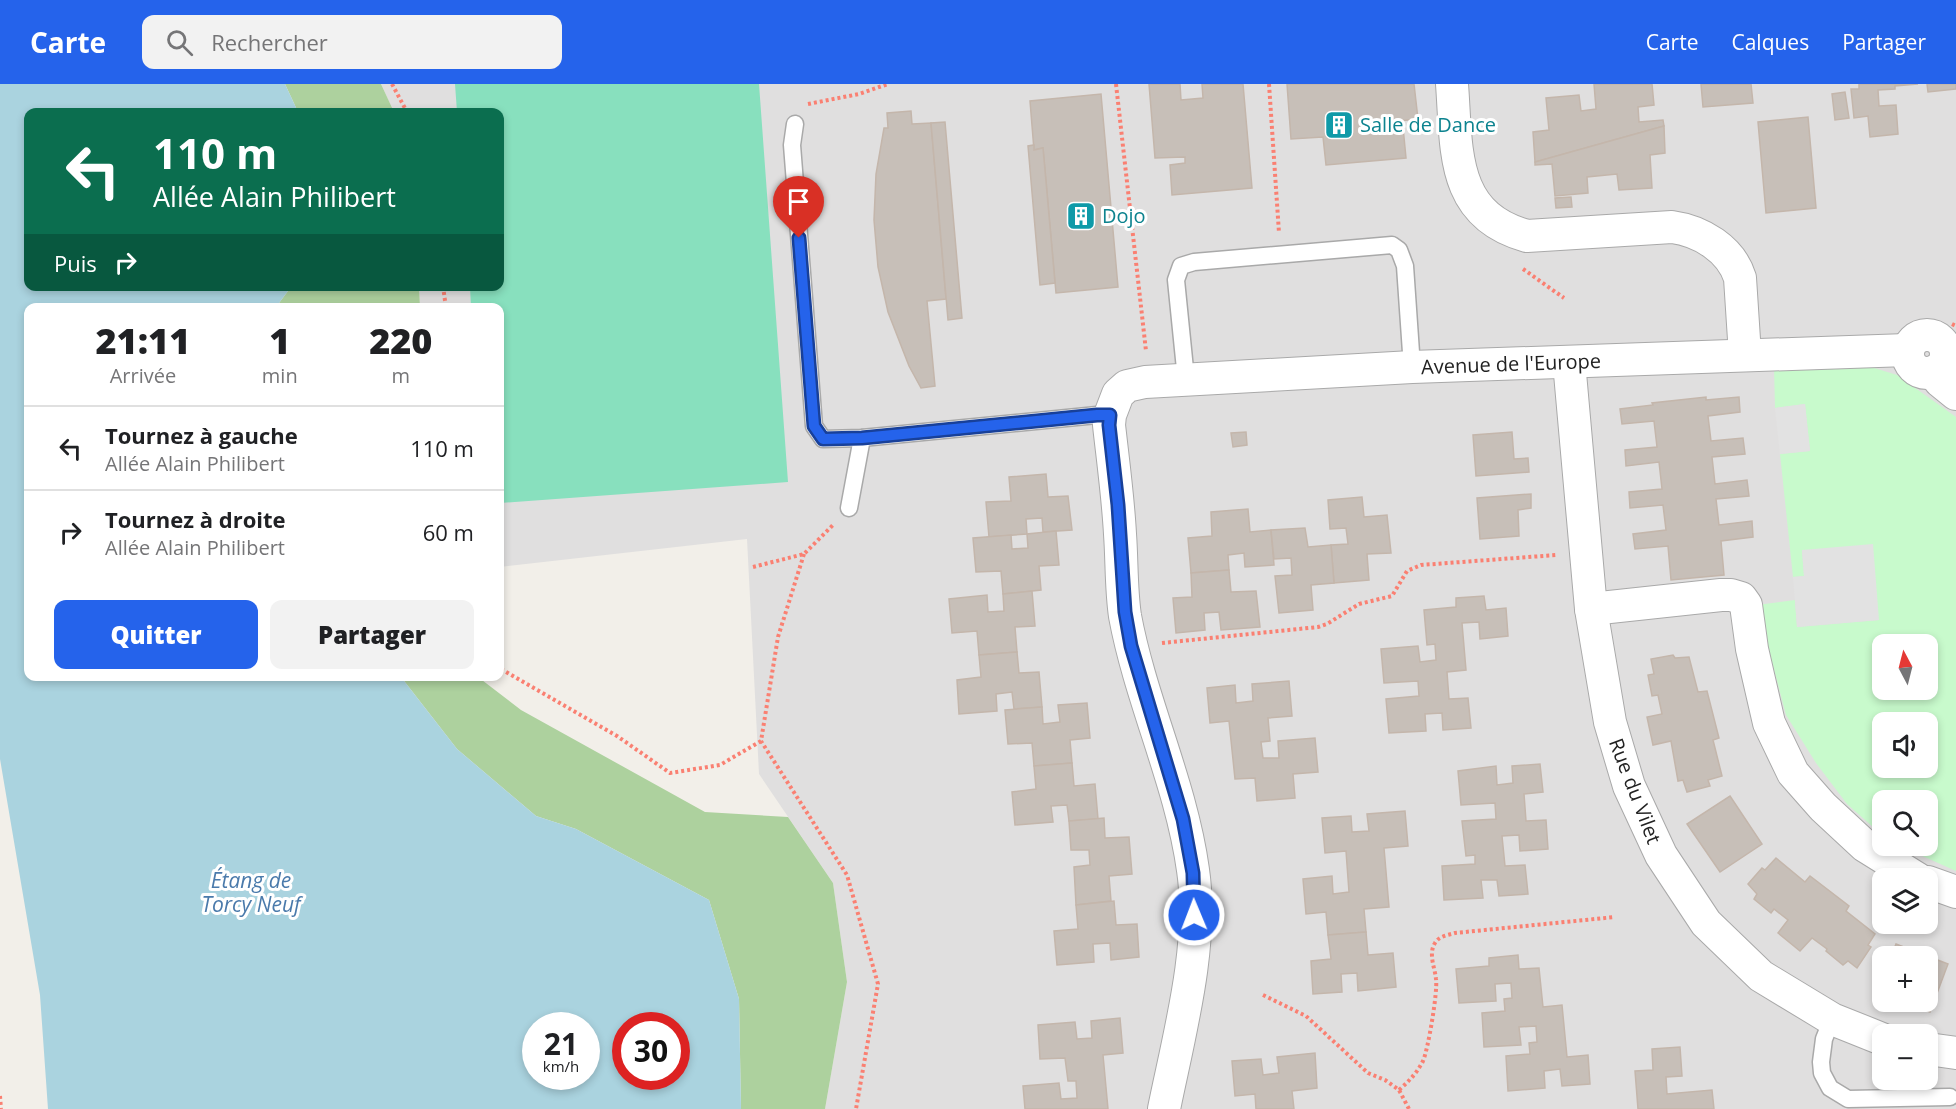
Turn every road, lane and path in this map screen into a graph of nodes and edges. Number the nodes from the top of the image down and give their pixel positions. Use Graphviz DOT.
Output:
graph roads {
  1 [pos="392,84"];
  2 [pos="888,84"];
  3 [pos="1116,84"];
  4 [pos="1269,84"];
  5 [pos="1452,84"];
  6 [pos="405,108"];
  7 [pos="795,124"];
  8 [pos="1281,255"];
  9 [pos="1951,327"];
  10 [pos="1146,349"];
  11 [pos="1907,350"];
  12 [pos="1745,356"];
  13 [pos="1569,362"];
  14 [pos="1412,367"];
  15 [pos="1933,372"];
  16 [pos="1186,379"];
  17 [pos="1956,394"];
  18 [pos="1114,405"];
  19 [pos="862,438"];
  20 [pos="849,508"];
  21 [pos="1584,552"];
  22 [pos="804,554"];
  23 [pos="753,567"];
  24 [pos="1591,609"];
  25 [pos="1131,646"];
  26 [pos="504,671"];
  27 [pos="761,741"];
  28 [pos="1900,868"];
  29 [pos="1938,886"];
  30 [pos="1956,892"];
  31 [pos="1615,917"];
  32 [pos="1263,995"];
  33 [pos="1833,1019"];
  34 [pos="1872,1035"];
  35 [pos="1938,1050"];
  36 [pos="1956,1053"];
  37 [pos="1400,1090"];
  38 [pos="0,1096"];
  39 [pos="1950,1097"];
  40 [pos="1,1109"];
  41 [pos="856,1109"];
  42 [pos="1164,1109"];
  43 [pos="1409,1109"];
  1 -- 6 [label="path"];
  2 -- 7 [label="path"];
  3 -- 10 [label="path"];
  4 -- 8 [label="path"];
  5 -- 12 [label="street"];
  7 -- 19 [label="lane"];
  8 -- 14 [label="lane"];
  8 -- 16 [label="lane"];
  9 -- 11 [label="street"];
  9 -- 15 [label="street"];
  11 -- 12 [label="street, Avenue de l'Europe"];
  11 -- 15 [label="street"];
  12 -- 13 [label="street, Avenue de l'Europe"];
  13 -- 14 [label="street, Avenue de l'Europe"];
  13 -- 21 [label="street, Rue du Vilet"];
  14 -- 16 [label="street, Avenue de l'Europe"];
  15 -- 17 [label="street"];
  16 -- 18 [label="street, Avenue de l'Europe"];
  18 -- 19 [label="lane"];
  18 -- 25 [label="street"];
  19 -- 20 [label="lane"];
  20 -- 22 [label="path"];
  21 -- 24 [label="street, Rue du Vilet"];
  21 -- 25 [label="path"];
  22 -- 23 [label="path"];
  22 -- 27 [label="path"];
  24 -- 28 [label="street"];
  24 -- 33 [label="street, Rue du Vilet"];
  25 -- 42 [label="street"];
  26 -- 27 [label="path"];
  27 -- 41 [label="path"];
  29 -- 30 [label="street"];
  31 -- 37 [label="path"];
  32 -- 37 [label="path"];
  33 -- 34 [label="street, Rue du Vilet"];
  33 -- 39 [label="lane"];
  35 -- 36 [label="street"];
  37 -- 43 [label="path"];
  38 -- 40 [label="path"];
}
